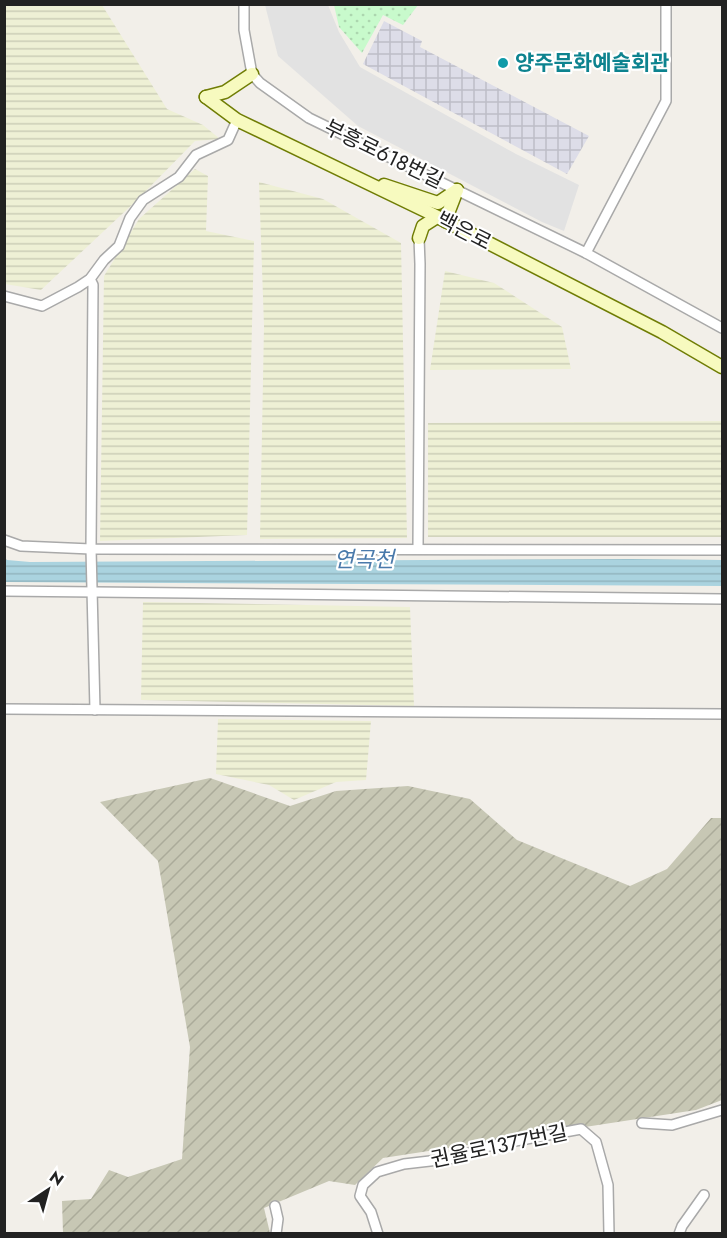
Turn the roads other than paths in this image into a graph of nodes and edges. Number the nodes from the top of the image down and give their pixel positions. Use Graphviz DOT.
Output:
graph roads {
  1 [pos="243,4"];
  2 [pos="666,4"];
  3 [pos="252,74"];
  4 [pos="237,120"];
  5 [pos="344,172"];
  6 [pos="457,190"];
  7 [pos="441,219"];
  8 [pos="418,238"];
  9 [pos="586,253"];
  10 [pos="90,279"];
  11 [pos="4,296"];
  12 [pos="723,328"];
  13 [pos="723,367"];
  14 [pos="4,540"];
  15 [pos="418,548"];
  16 [pos="91,549"];
  17 [pos="723,550"];
  18 [pos="4,591"];
  19 [pos="93,592"];
  20 [pos="723,598"];
  21 [pos="4,709"];
  22 [pos="95,710"];
  23 [pos="723,714"];
  24 [pos="723,1110"];
  25 [pos="642,1123"];
  26 [pos="704,1195"];
  27 [pos="275,1206"];
  28 [pos="276,1233"];
  29 [pos="378,1233"];
  30 [pos="609,1233"];
  31 [pos="679,1233"];
  1 -- 3 [label="street"];
  2 -- 9 [label="street"];
  3 -- 4 [label="street, 백은로"];
  3 -- 6 [label="street, 부흥로618번길"];
  4 -- 5 [label="street, 백은로"];
  4 -- 10 [label="street"];
  5 -- 6 [label="street"];
  5 -- 7 [label="street, 백은로"];
  6 -- 7 [label="street"];
  6 -- 9 [label="street, 부흥로618번길"];
  7 -- 8 [label="street"];
  7 -- 13 [label="street, 백은로"];
  8 -- 15 [label="street"];
  9 -- 12 [label="street, 부흥로618번길"];
  10 -- 11 [label="street"];
  10 -- 16 [label="street"];
  14 -- 16 [label="street"];
  15 -- 16 [label="street"];
  15 -- 17 [label="street"];
  16 -- 19 [label="street"];
  18 -- 19 [label="street"];
  19 -- 20 [label="street"];
  19 -- 22 [label="street"];
  21 -- 22 [label="street"];
  22 -- 23 [label="street"];
  24 -- 25 [label="street"];
  26 -- 31 [label="street"];
  27 -- 28 [label="street"];
  29 -- 30 [label="street, 권율로1377번길"];
}
